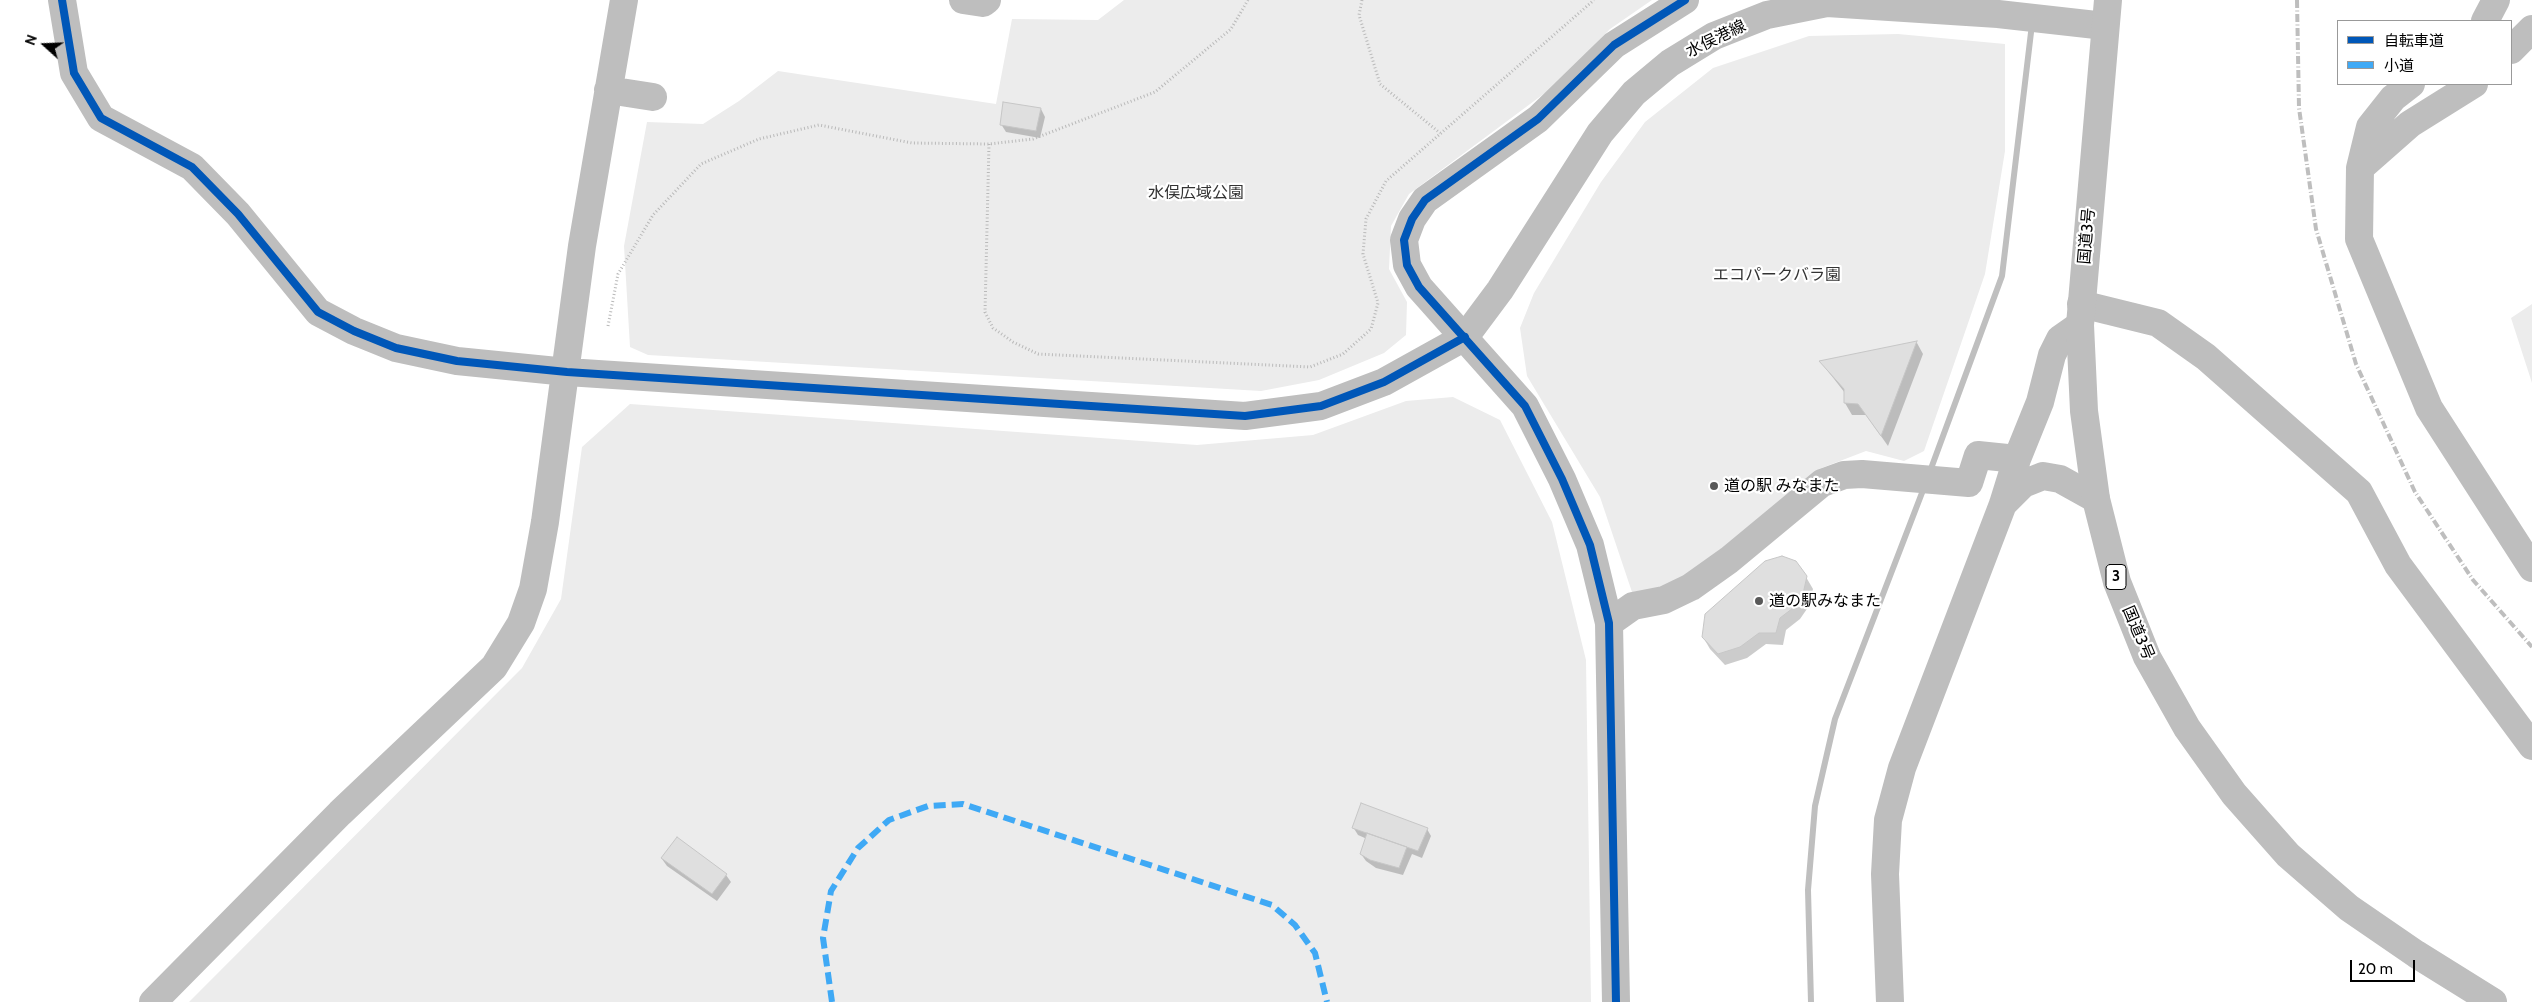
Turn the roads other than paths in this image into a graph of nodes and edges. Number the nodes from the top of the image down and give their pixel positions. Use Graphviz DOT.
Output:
graph roads {
  1 [pos="62,0"];
  2 [pos="624,0"];
  3 [pos="963,0"];
  4 [pos="987,0"];
  5 [pos="1685,0"];
  6 [pos="2496,0"];
  7 [pos="2106,13"];
  8 [pos="2486,20"];
  9 [pos="2532,29"];
  10 [pos="2512,49"];
  11 [pos="2411,85"];
  12 [pos="2472,85"];
  13 [pos="608,90"];
  14 [pos="653,97"];
  15 [pos="2360,168"];
  16 [pos="2081,315"];
  17 [pos="1465,337"];
  18 [pos="567,372"];
  19 [pos="2017,459"];
  20 [pos="2096,499"];
  21 [pos="2003,504"];
  22 [pos="2532,568"];
  23 [pos="1609,623"];
  24 [pos="2532,746"];
  25 [pos="153,1002"];
  26 [pos="1616,1002"];
  27 [pos="1890,1002"];
  28 [pos="2493,1002"];
  1 -- 18 [label="main road"];
  2 -- 13 [label="main road"];
  3 -- 4 [label="main road"];
  5 -- 17 [label="main road"];
  6 -- 8 [label="main road"];
  7 -- 16 [label="main road, 国道3号 / 3"];
  7 -- 17 [label="main road, 水俣港線"];
  9 -- 10 [label="main road"];
  11 -- 15 [label="main road"];
  12 -- 15 [label="main road"];
  13 -- 14 [label="main road"];
  13 -- 18 [label="main road"];
  15 -- 22 [label="main road"];
  16 -- 19 [label="main road"];
  16 -- 20 [label="main road, 国道3号 / 3"];
  16 -- 24 [label="main road"];
  17 -- 18 [label="main road"];
  17 -- 23 [label="main road"];
  18 -- 25 [label="main road"];
  19 -- 21 [label="main road"];
  19 -- 23 [label="main road"];
  20 -- 21 [label="main road"];
  20 -- 28 [label="main road, 国道3号 / 3"];
  21 -- 27 [label="main road"];
  23 -- 26 [label="main road"];
}
